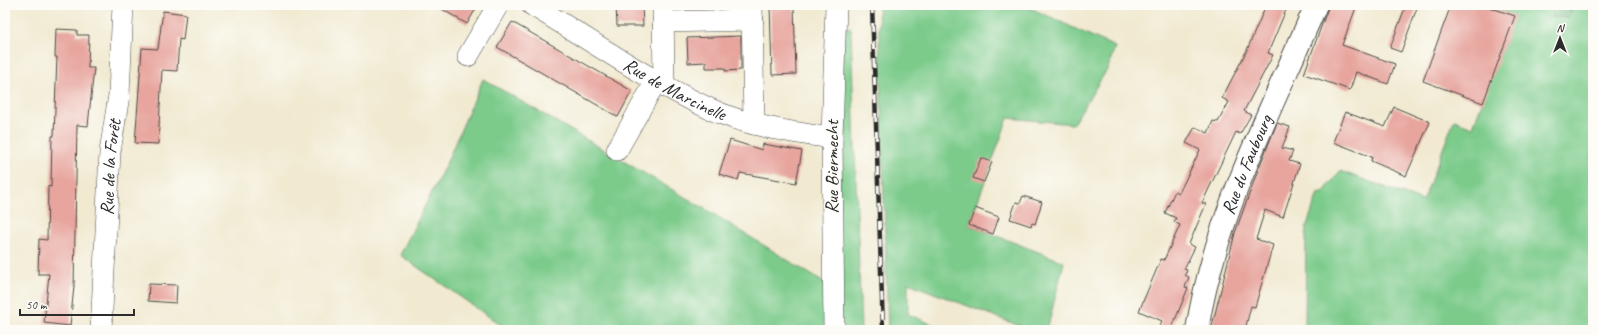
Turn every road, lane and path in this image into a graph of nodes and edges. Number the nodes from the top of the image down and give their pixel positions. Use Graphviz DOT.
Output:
graph roads {
  1 [pos="123,5"];
  2 [pos="498,5"];
  3 [pos="532,5"];
  4 [pos="836,5"];
  5 [pos="1316,5"];
  6 [pos="753,12"];
  7 [pos="663,13"];
  8 [pos="468,56"];
  9 [pos="660,83"];
  10 [pos="754,124"];
  11 [pos="832,138"];
  12 [pos="617,150"];
  13 [pos="101,330"];
  14 [pos="834,330"];
  15 [pos="1197,330"];
  1 -- 13 [label="street, Rue de la Forêt"];
  2 -- 8 [label="street"];
  3 -- 9 [label="street, Rue de Marcinelle"];
  4 -- 11 [label="street, Rue Biermecht"];
  5 -- 15 [label="main road, Rue du Faubourg"];
  6 -- 7 [label="street"];
  6 -- 10 [label="street"];
  7 -- 9 [label="street"];
  9 -- 10 [label="street, Rue de Marcinelle"];
  9 -- 12 [label="street"];
  10 -- 11 [label="street, Rue de Marcinelle"];
  11 -- 14 [label="street, Rue Biermecht"];
}
